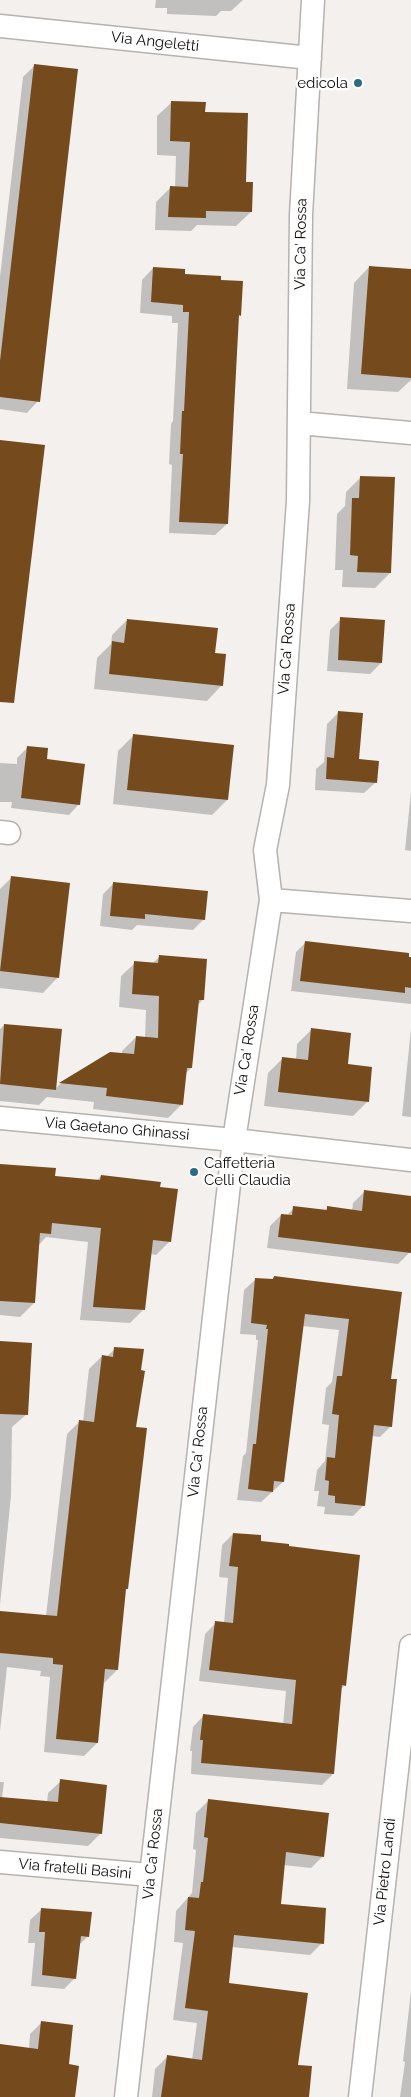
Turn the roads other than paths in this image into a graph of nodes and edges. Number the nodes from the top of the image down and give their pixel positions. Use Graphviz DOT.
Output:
graph roads {
  1 [pos="313,0"];
  2 [pos="0,26"];
  3 [pos="310,58"];
  4 [pos="299,423"];
  5 [pos="411,434"];
  6 [pos="270,900"];
  7 [pos="411,911"];
  8 [pos="0,1118"];
  9 [pos="234,1140"];
  10 [pos="411,1160"];
  11 [pos="411,1646"];
  12 [pos="0,1862"];
  13 [pos="151,1875"];
  14 [pos="126,2097"];
  15 [pos="360,2097"];
  1 -- 3 [label="street, Via Ca' Rossa"];
  2 -- 3 [label="street, Via Angeletti"];
  3 -- 4 [label="street, Via Ca' Rossa"];
  4 -- 5 [label="street"];
  4 -- 6 [label="street, Via Ca' Rossa"];
  6 -- 7 [label="street"];
  6 -- 9 [label="street, Via Ca' Rossa"];
  8 -- 9 [label="street, Via Gaetano Ghinassi"];
  9 -- 10 [label="street"];
  9 -- 13 [label="street, Via Ca' Rossa"];
  11 -- 15 [label="street, Via Pietro Landi"];
  12 -- 13 [label="street, Via fratelli Basini"];
  13 -- 14 [label="street, Via Ca' Rossa"];
}
